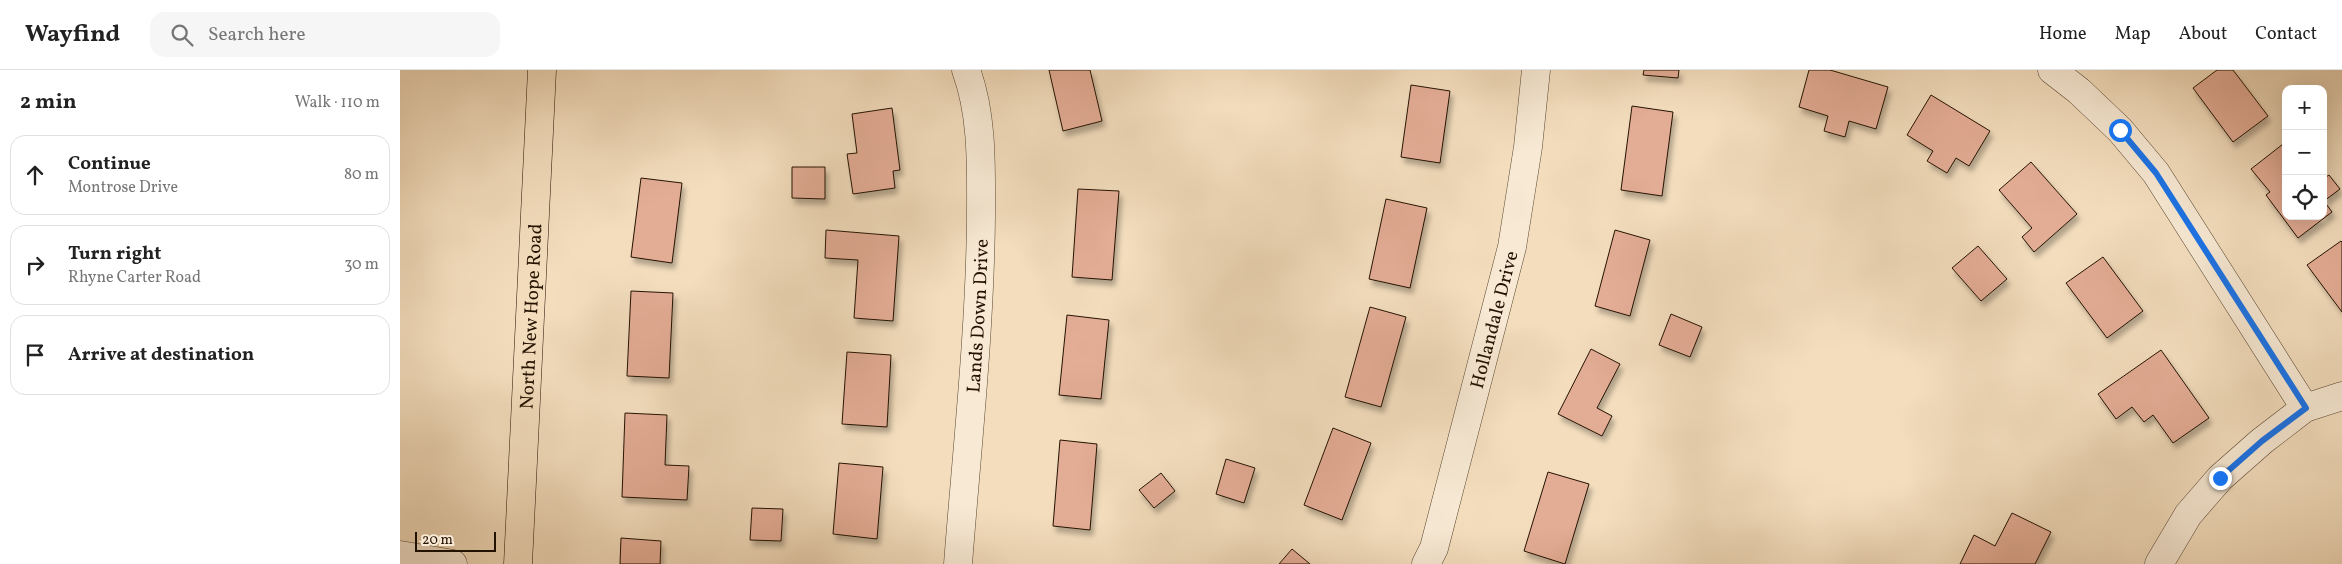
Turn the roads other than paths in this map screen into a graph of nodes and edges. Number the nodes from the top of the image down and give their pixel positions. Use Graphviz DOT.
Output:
graph roads {
  1 [pos="542,70"];
  2 [pos="966,70"];
  3 [pos="1536,70"];
  4 [pos="2052,70"];
  5 [pos="2342,396"];
  6 [pos="2306,408"];
  7 [pos="400,555"];
  8 [pos="453,564"];
  9 [pos="518,564"];
  10 [pos="958,564"];
  11 [pos="1426,564"];
  12 [pos="2159,564"];
  1 -- 9 [label="main road, North New Hope Road"];
  2 -- 10 [label="street, Lands Down Drive"];
  3 -- 11 [label="street, Hollandale Drive"];
  4 -- 6 [label="street"];
  5 -- 6 [label="street"];
  6 -- 12 [label="street"];
  7 -- 8 [label="street"];
}
